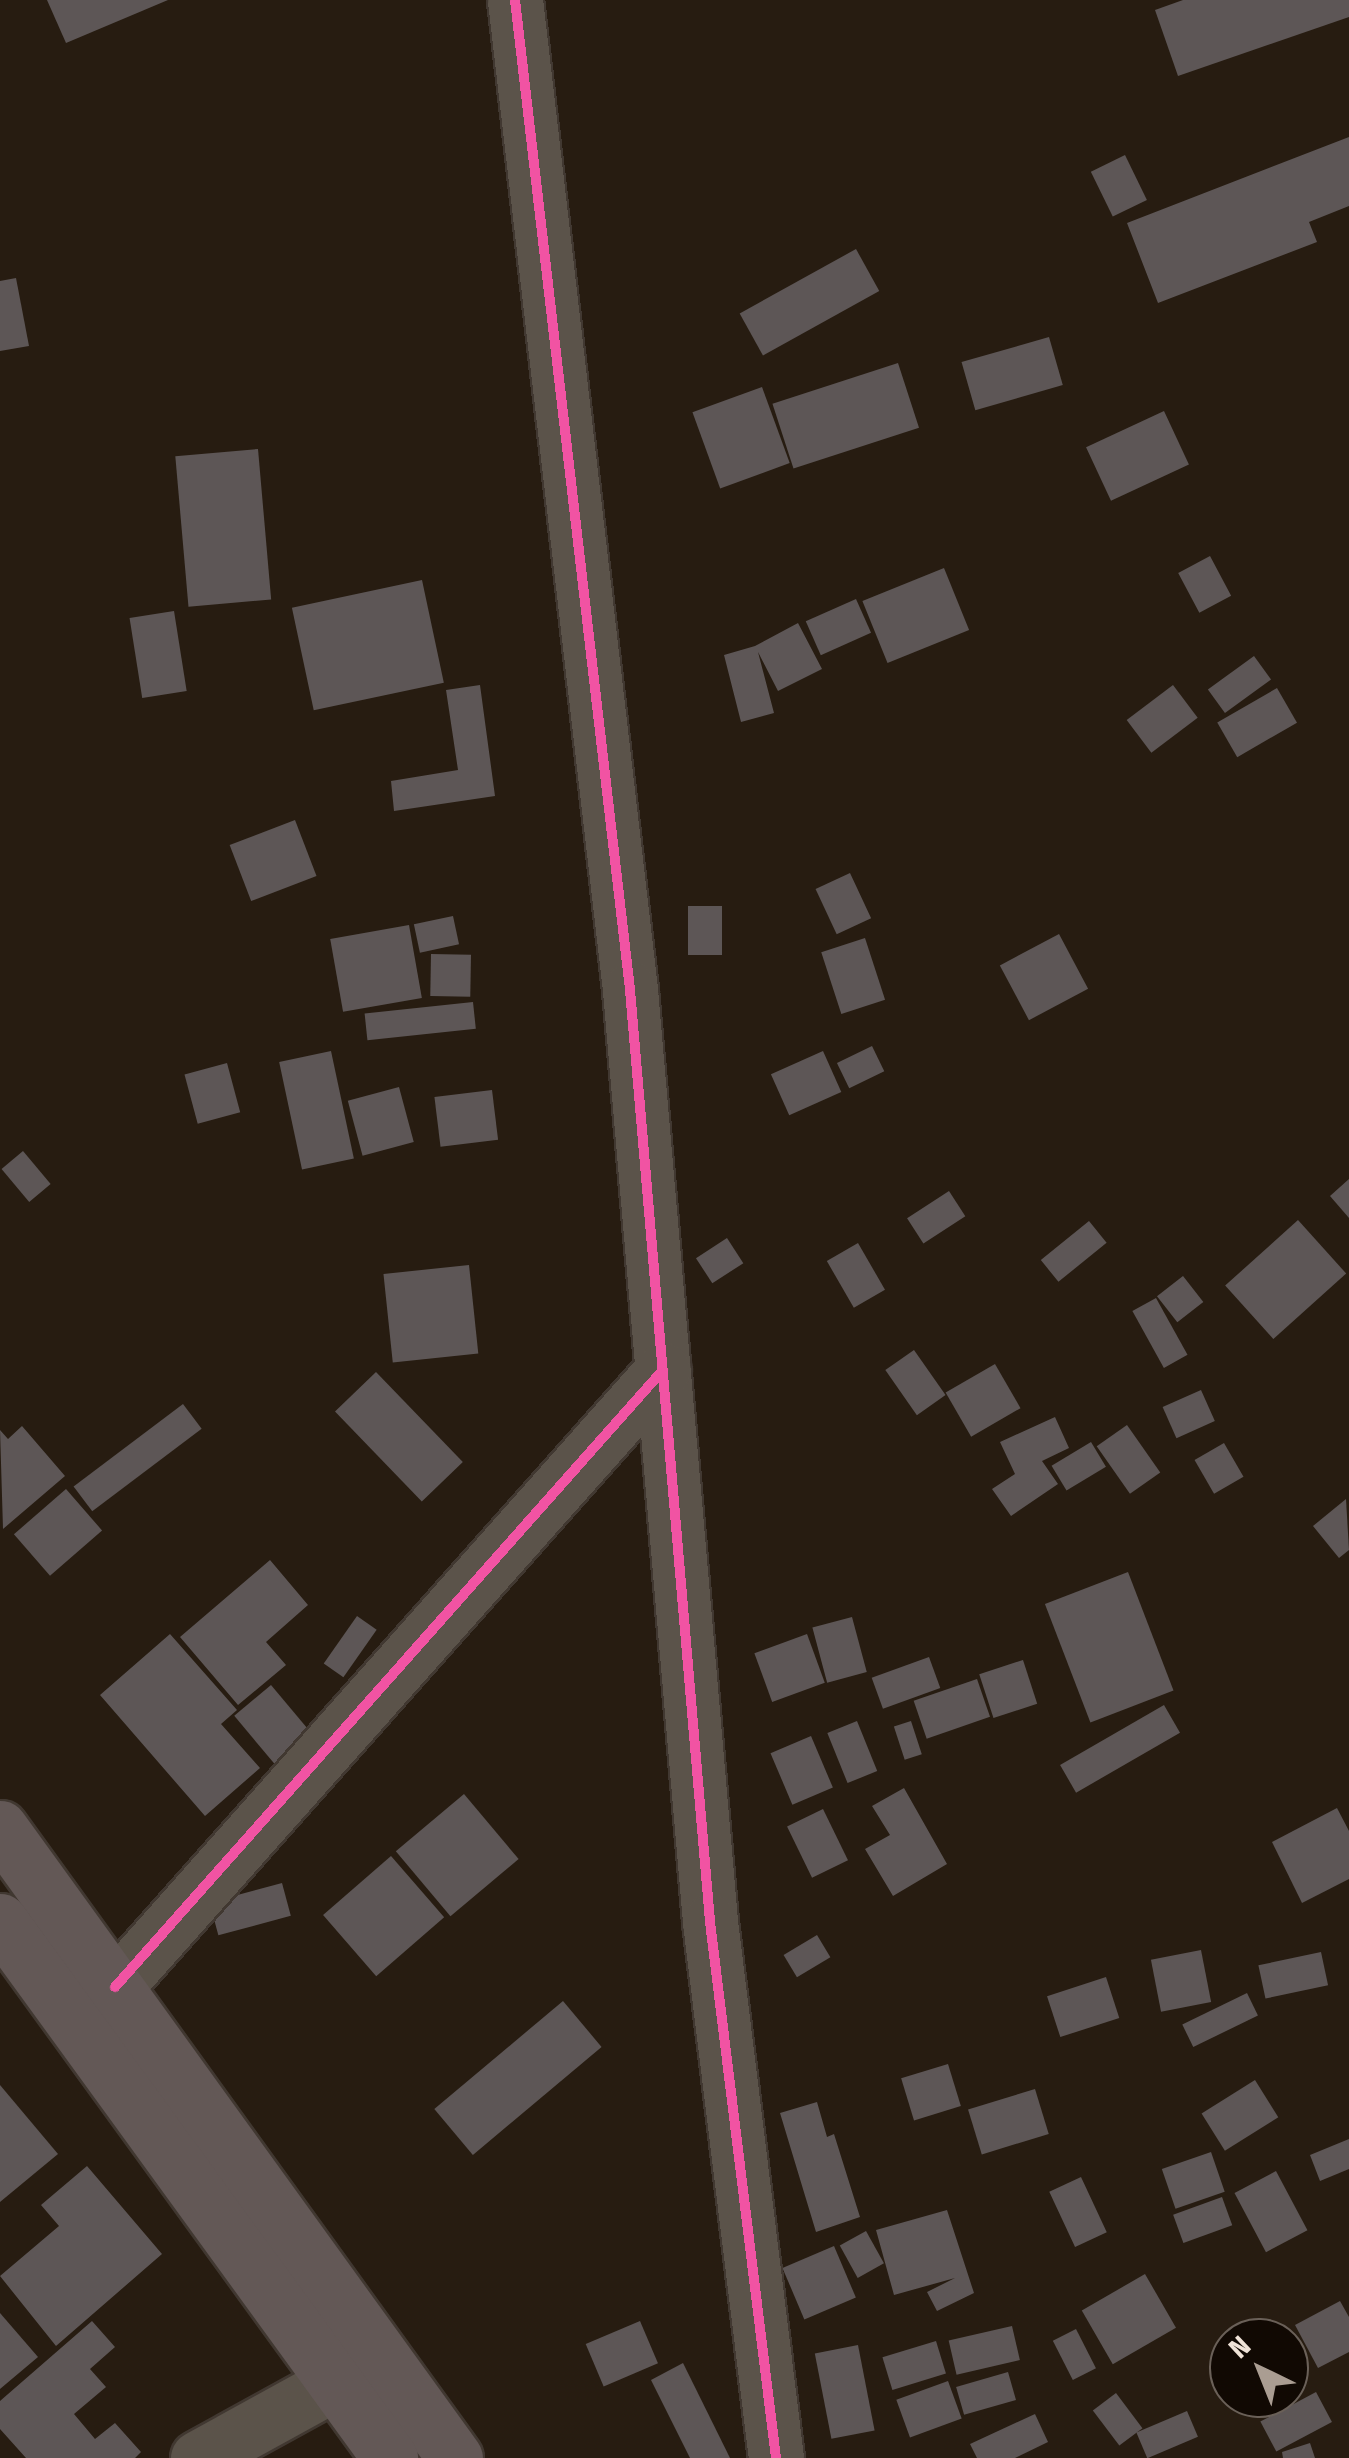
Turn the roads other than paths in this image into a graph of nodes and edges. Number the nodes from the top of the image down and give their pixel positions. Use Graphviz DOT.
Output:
graph roads {
  1 [pos="515,0"];
  2 [pos="663,1370"];
  3 [pos="0,1828"];
  4 [pos="0,1921"];
  5 [pos="115,1987"];
  6 [pos="336,2382"];
  7 [pos="198,2458"];
  8 [pos="390,2458"];
  9 [pos="454,2458"];
  10 [pos="776,2458"];
  1 -- 2 [label="street"];
  2 -- 5 [label="street"];
  2 -- 10 [label="street"];
  3 -- 5 [label="main road"];
  4 -- 6 [label="main road"];
  5 -- 9 [label="main road"];
  6 -- 7 [label="street"];
  6 -- 8 [label="main road"];
}
